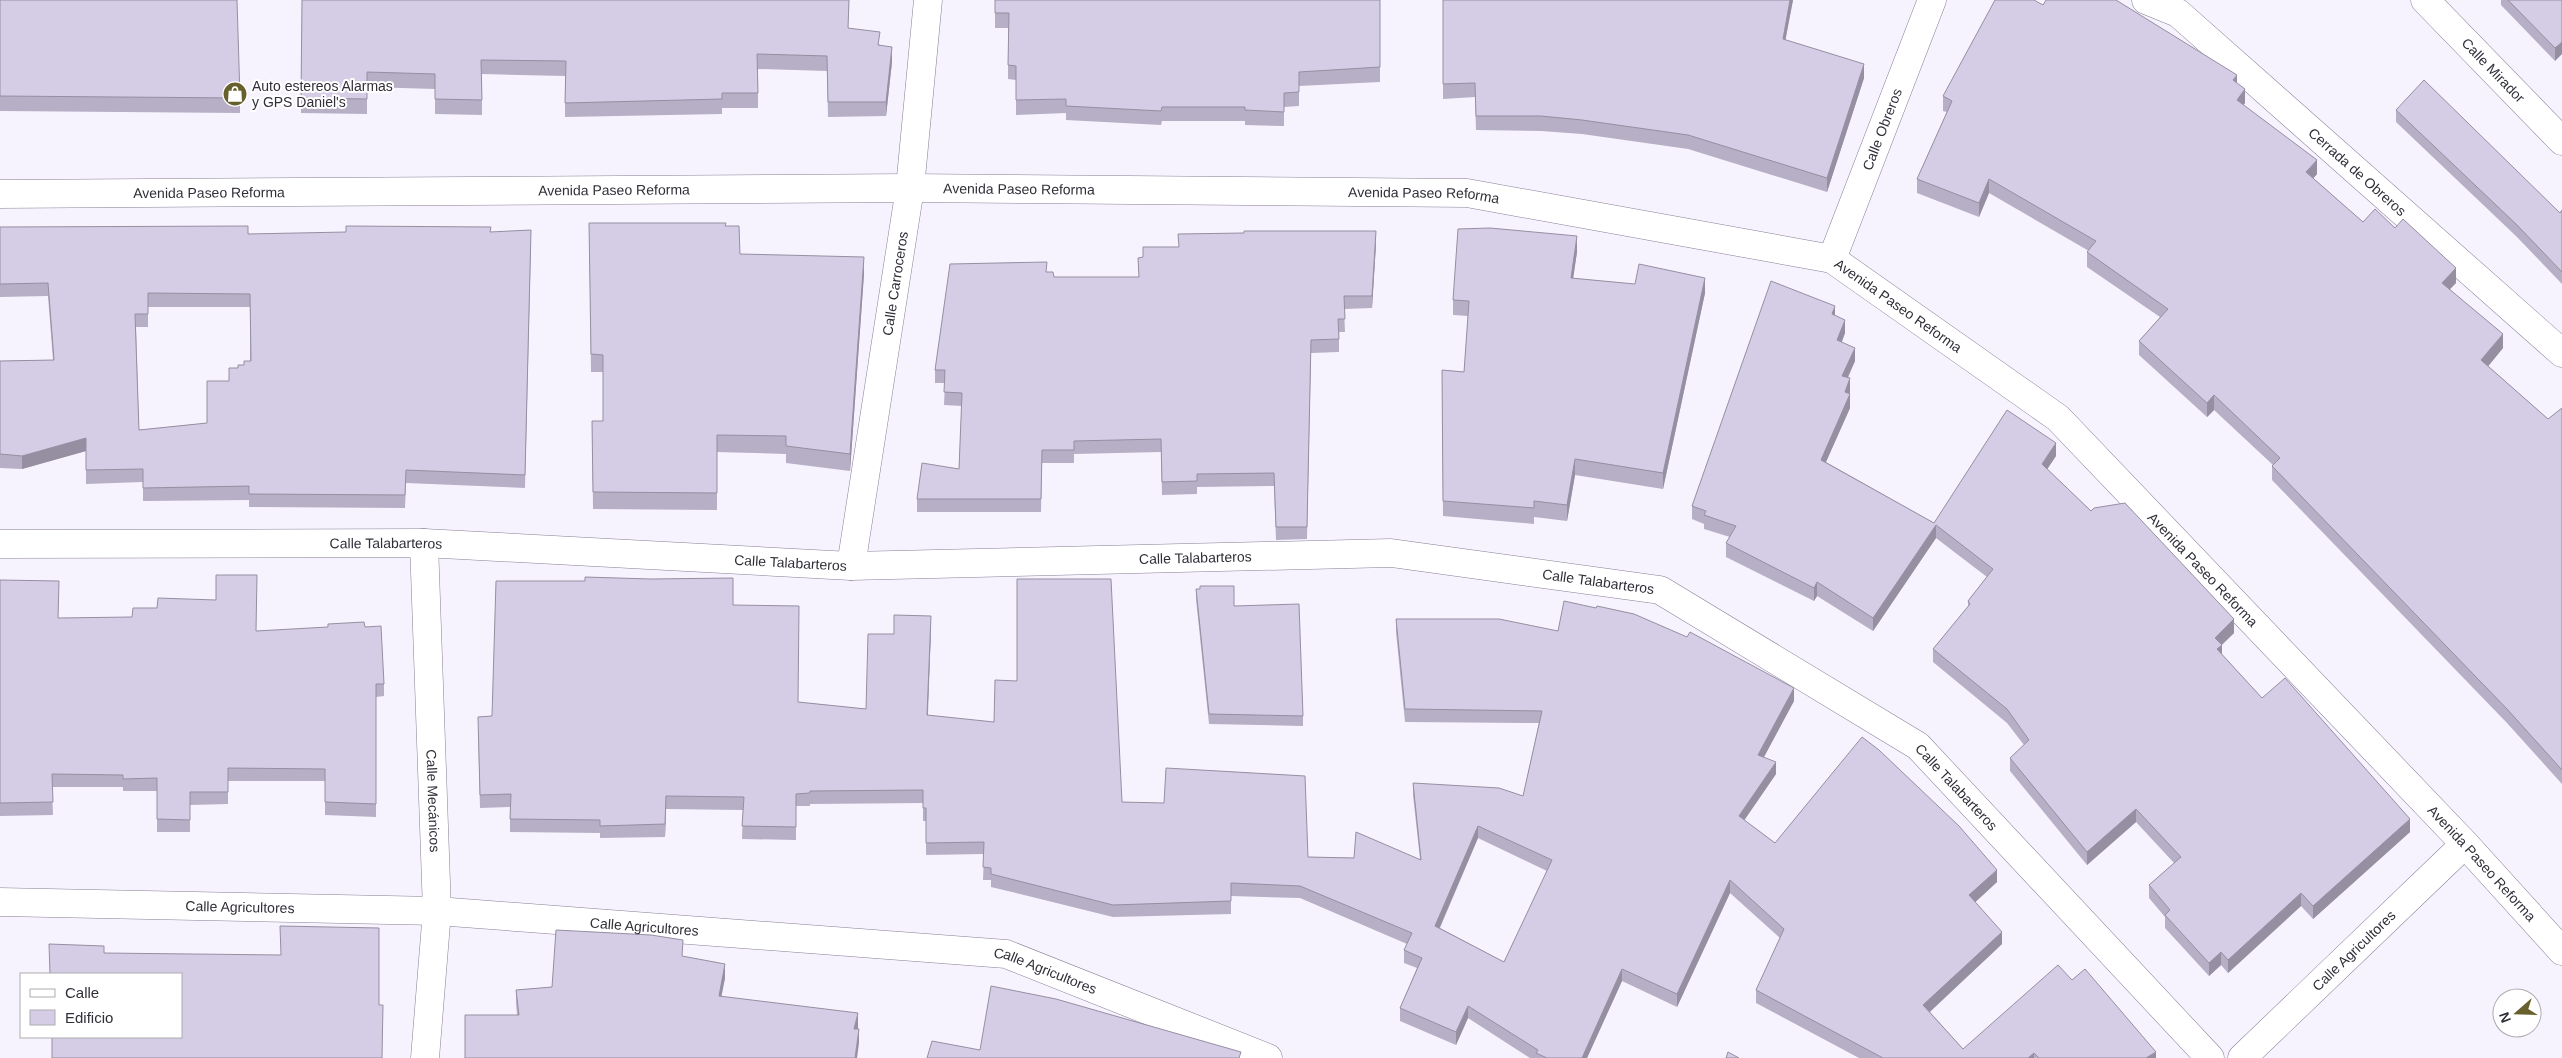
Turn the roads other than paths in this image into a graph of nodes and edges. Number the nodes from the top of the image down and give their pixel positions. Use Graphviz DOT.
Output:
graph roads {
  1 [pos="928,0"];
  2 [pos="1932,0"];
  3 [pos="2146,0"];
  4 [pos="2425,0"];
  5 [pos="2562,140"];
  6 [pos="910,188"];
  7 [pos="0,194"];
  8 [pos="1832,259"];
  9 [pos="2562,353"];
  10 [pos="424,543"];
  11 [pos="0,544"];
  12 [pos="850,566"];
  13 [pos="2465,844"];
  14 [pos="0,902"];
  15 [pos="437,911"];
  16 [pos="2562,951"];
  17 [pos="425,1058"];
  18 [pos="1268,1058"];
  19 [pos="2210,1058"];
  20 [pos="2242,1058"];
  1 -- 6 [label="street, Calle Carroceros"];
  2 -- 8 [label="street, Calle Obreros"];
  3 -- 9 [label="street, Cerrada de Obreros"];
  4 -- 5 [label="street, Calle Mirador"];
  6 -- 7 [label="street, Avenida Paseo Reforma"];
  6 -- 8 [label="street, Avenida Paseo Reforma"];
  6 -- 12 [label="street, Calle Carroceros"];
  8 -- 13 [label="street, Avenida Paseo Reforma"];
  10 -- 11 [label="street, Calle Talabarteros"];
  10 -- 12 [label="street, Calle Talabarteros"];
  10 -- 15 [label="street, Calle Mecánicos"];
  12 -- 19 [label="street, Calle Talabarteros"];
  13 -- 16 [label="street, Avenida Paseo Reforma"];
  13 -- 20 [label="street, Calle Agricultores"];
  14 -- 15 [label="street, Calle Agricultores"];
  15 -- 17 [label="street, Calle Mecánicos"];
  15 -- 18 [label="street, Calle Agricultores"];
}
